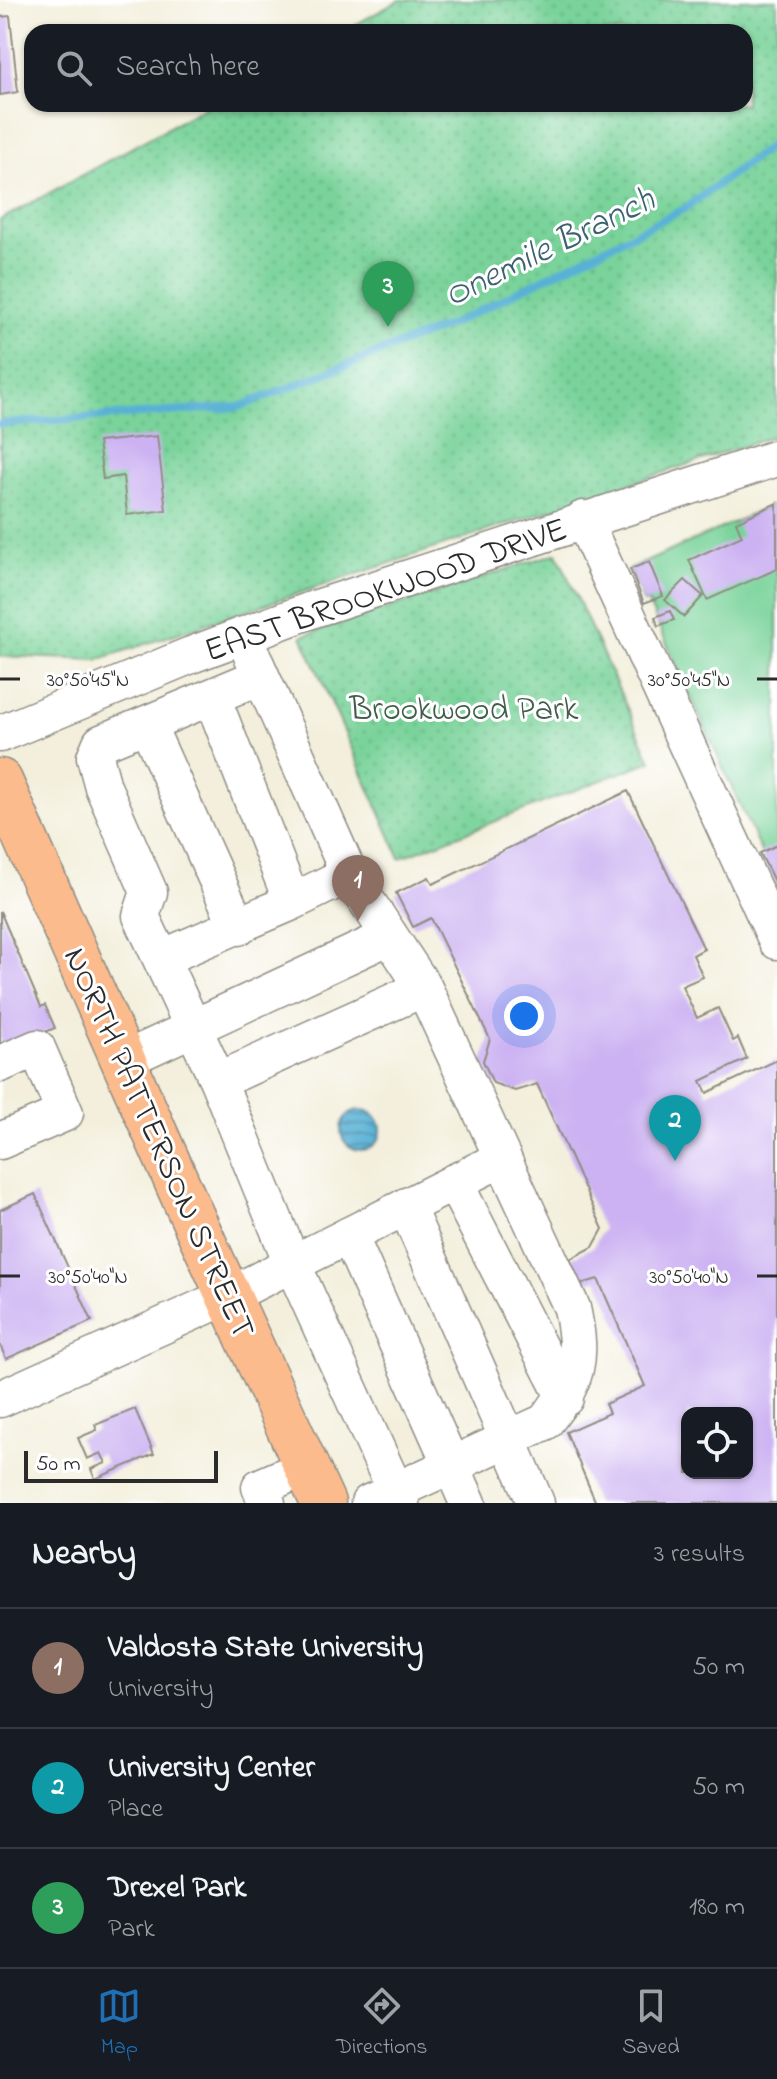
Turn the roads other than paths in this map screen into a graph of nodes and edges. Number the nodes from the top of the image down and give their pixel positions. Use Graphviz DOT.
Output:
graph roads {
  1 [pos="777,458"];
  2 [pos="583,519"];
  3 [pos="243,635"];
  4 [pos="261,676"];
  5 [pos="212,697"];
  6 [pos="147,724"];
  7 [pos="0,734"];
  8 [pos="0,781"];
  9 [pos="349,874"];
  10 [pos="292,902"];
  11 [pos="238,927"];
  12 [pos="390,936"];
  13 [pos="777,941"];
  14 [pos="162,958"];
  15 [pos="424,988"];
  16 [pos="193,1027"];
  17 [pos="124,1060"];
  18 [pos="0,1064"];
  19 [pos="218,1081"];
  20 [pos="0,1141"];
  21 [pos="503,1158"];
  22 [pos="454,1182"];
  23 [pos="406,1206"];
  24 [pos="349,1235"];
  25 [pos="292,1263"];
  26 [pos="228,1296"];
  27 [pos="565,1398"];
  28 [pos="0,1399"];
  29 [pos="507,1439"];
  30 [pos="450,1465"];
  31 [pos="314,1485"];
  32 [pos="388,1499"];
  33 [pos="267,1503"];
  34 [pos="468,1503"];
  35 [pos="536,1503"];
  1 -- 2 [label="street, EAST BROOKWOOD DRIVE"];
  2 -- 3 [label="street, EAST BROOKWOOD DRIVE"];
  2 -- 13 [label="street"];
  3 -- 4 [label="street"];
  3 -- 7 [label="street, EAST BROOKWOOD DRIVE"];
  4 -- 5 [label="street"];
  4 -- 9 [label="street"];
  5 -- 6 [label="street"];
  5 -- 10 [label="street"];
  6 -- 11 [label="street"];
  6 -- 14 [label="street"];
  8 -- 17 [label="main road, NORTH PATTERSON STREET"];
  9 -- 10 [label="street"];
  9 -- 12 [label="street"];
  10 -- 11 [label="street"];
  11 -- 14 [label="street"];
  12 -- 15 [label="street"];
  12 -- 16 [label="street"];
  14 -- 16 [label="street"];
  15 -- 19 [label="street"];
  15 -- 21 [label="street"];
  16 -- 17 [label="street"];
  16 -- 19 [label="street"];
  17 -- 26 [label="main road, NORTH PATTERSON STREET"];
  18 -- 20 [label="street"];
  19 -- 25 [label="street"];
  21 -- 22 [label="street"];
  21 -- 27 [label="street"];
  22 -- 23 [label="street"];
  22 -- 27 [label="street"];
  23 -- 24 [label="street"];
  23 -- 29 [label="street"];
  24 -- 25 [label="street"];
  24 -- 30 [label="street"];
  25 -- 26 [label="street"];
  25 -- 32 [label="street"];
  26 -- 28 [label="street"];
  26 -- 31 [label="main road, NORTH PATTERSON STREET"];
  27 -- 29 [label="street"];
  29 -- 30 [label="street"];
  29 -- 35 [label="street"];
  30 -- 32 [label="street"];
  30 -- 34 [label="street"];
  31 -- 33 [label="street"];
}
